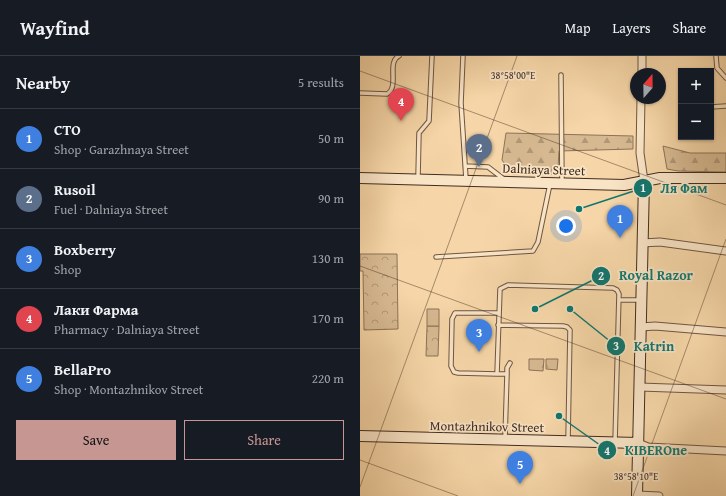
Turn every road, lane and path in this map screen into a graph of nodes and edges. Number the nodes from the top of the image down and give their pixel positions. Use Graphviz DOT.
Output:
graph roads {
  1 [pos="399,56"];
  2 [pos="432,56"];
  3 [pos="463,56"];
  4 [pos="642,56"];
  5 [pos="716,56"];
  6 [pos="642,68"];
  7 [pos="561,75"];
  8 [pos="726,78"];
  9 [pos="360,93"];
  10 [pos="641,104"];
  11 [pos="726,106"];
  12 [pos="714,107"];
  13 [pos="466,166"];
  14 [pos="360,178"];
  15 [pos="726,178"];
  16 [pos="418,180"];
  17 [pos="466,180"];
  18 [pos="644,181"];
  19 [pos="507,182"];
  20 [pos="550,183"];
  21 [pos="562,183"];
  22 [pos="642,243"];
  23 [pos="726,251"];
  24 [pos="436,257"];
  25 [pos="618,300"];
  26 [pos="641,300"];
  27 [pos="499,314"];
  28 [pos="498,325"];
  29 [pos="641,326"];
  30 [pos="726,332"];
  31 [pos="510,363"];
  32 [pos="497,374"];
  33 [pos="507,374"];
  34 [pos="640,387"];
  35 [pos="726,390"];
  36 [pos="360,436"];
  37 [pos="505,439"];
  38 [pos="568,441"];
  39 [pos="615,442"];
  40 [pos="638,443"];
  41 [pos="726,450"];
  42 [pos="637,496"];
  43 [pos="659,496"];
  1 -- 9 [label="lane"];
  2 -- 16 [label="lane"];
  3 -- 13 [label="lane"];
  4 -- 6 [label="street"];
  5 -- 8 [label="lane"];
  7 -- 21 [label="lane"];
  10 -- 18 [label="street"];
  11 -- 12 [label="lane"];
  13 -- 17 [label="lane"];
  13 -- 19 [label="lane"];
  14 -- 16 [label="street, Dalniaya Street"];
  15 -- 18 [label="street, Dalniaya Street"];
  16 -- 17 [label="street, Dalniaya Street"];
  17 -- 19 [label="street, Dalniaya Street"];
  18 -- 21 [label="street, Dalniaya Street"];
  18 -- 22 [label="street"];
  19 -- 20 [label="street, Dalniaya Street"];
  20 -- 21 [label="street, Dalniaya Street"];
  20 -- 24 [label="lane"];
  22 -- 23 [label="street"];
  22 -- 26 [label="street"];
  25 -- 26 [label="lane"];
  25 -- 27 [label="lane"];
  25 -- 39 [label="lane"];
  26 -- 29 [label="street"];
  27 -- 28 [label="lane"];
  27 -- 32 [label="lane"];
  28 -- 32 [label="lane"];
  28 -- 38 [label="lane"];
  29 -- 30 [label="street"];
  29 -- 34 [label="street"];
  31 -- 33 [label="lane"];
  32 -- 33 [label="lane"];
  33 -- 37 [label="lane"];
  34 -- 35 [label="street"];
  34 -- 40 [label="street"];
  36 -- 37 [label="street, Montazhnikov Street"];
  37 -- 38 [label="street, Montazhnikov Street"];
  38 -- 39 [label="street, Montazhnikov Street"];
  39 -- 40 [label="street, Montazhnikov Street"];
  40 -- 41 [label="street"];
  40 -- 42 [label="street"];
  42 -- 43 [label="street"];
}
